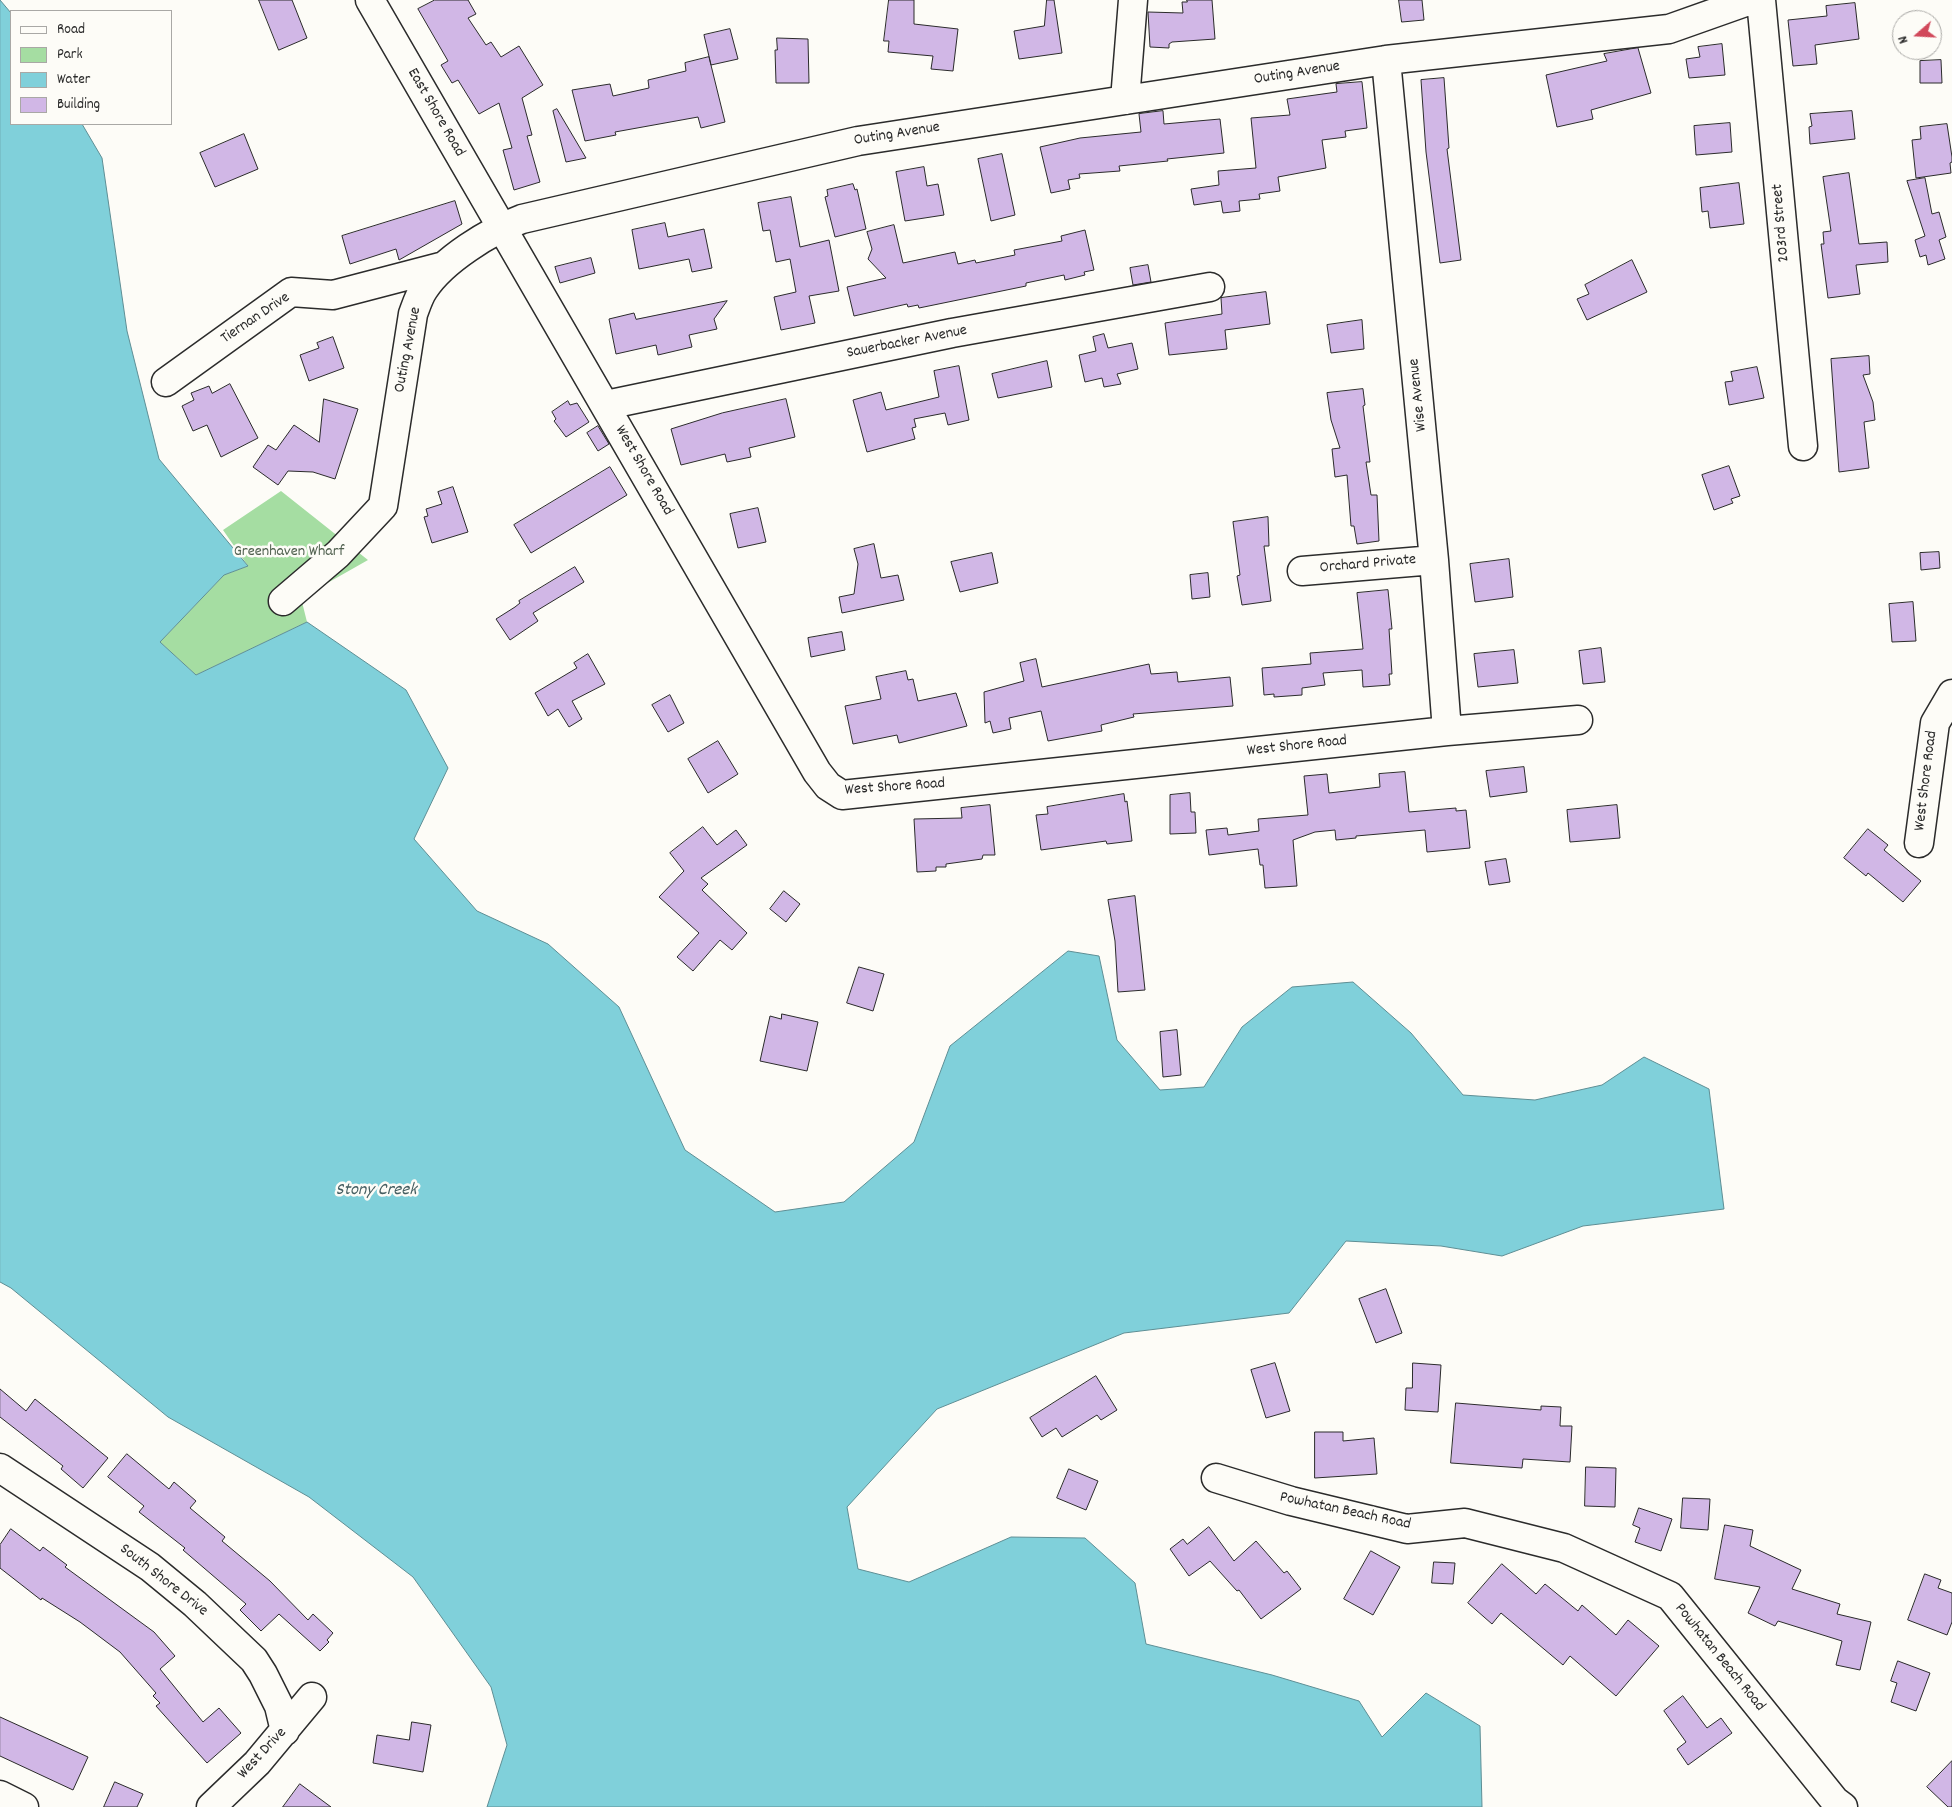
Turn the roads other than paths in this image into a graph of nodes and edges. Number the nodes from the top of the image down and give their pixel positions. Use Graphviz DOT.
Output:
graph roads {
  1 [pos="370,0"];
  2 [pos="1133,0"];
  3 [pos="1751,0"];
  4 [pos="1762,0"];
  5 [pos="1386,60"];
  6 [pos="1125,100"];
  7 [pos="501,227"];
  8 [pos="444,266"];
  9 [pos="1210,287"];
  10 [pos="166,382"];
  11 [pos="606,405"];
  12 [pos="1803,446"];
  13 [pos="1434,560"];
  14 [pos="1302,571"];
  15 [pos="283,601"];
  16 [pos="1952,694"];
  17 [pos="1578,720"];
  18 [pos="1448,731"];
  19 [pos="1919,843"];
  20 [pos="0,1468"];
  21 [pos="1216,1478"];
  22 [pos="312,1697"];
  23 [pos="285,1731"];
  24 [pos="0,1795"];
  25 [pos="24,1807"];
  26 [pos="211,1807"];
  27 [pos="1842,1807"];
  1 -- 7 [label="street, East Shore Road"];
  2 -- 6 [label="street"];
  3 -- 5 [label="street, Outing Avenue"];
  4 -- 12 [label="street, 203rd Street"];
  5 -- 6 [label="street, Outing Avenue"];
  5 -- 13 [label="street, Wise Avenue"];
  6 -- 7 [label="street, Outing Avenue"];
  7 -- 8 [label="street, Outing Avenue"];
  7 -- 11 [label="street, West Shore Road"];
  8 -- 10 [label="street, Tiernan Drive"];
  8 -- 15 [label="street, Outing Avenue"];
  9 -- 11 [label="street, Sauerbacker Avenue"];
  11 -- 18 [label="street, West Shore Road"];
  13 -- 14 [label="street, Orchard Private"];
  13 -- 18 [label="street, Wise Avenue"];
  16 -- 19 [label="street, West Shore Road"];
  17 -- 18 [label="street, West Shore Road"];
  20 -- 23 [label="street, South Shore Drive"];
  21 -- 27 [label="street, Powhatan Beach Road"];
  22 -- 23 [label="street, West Drive"];
  23 -- 26 [label="street, West Drive"];
  24 -- 25 [label="street"];
}
